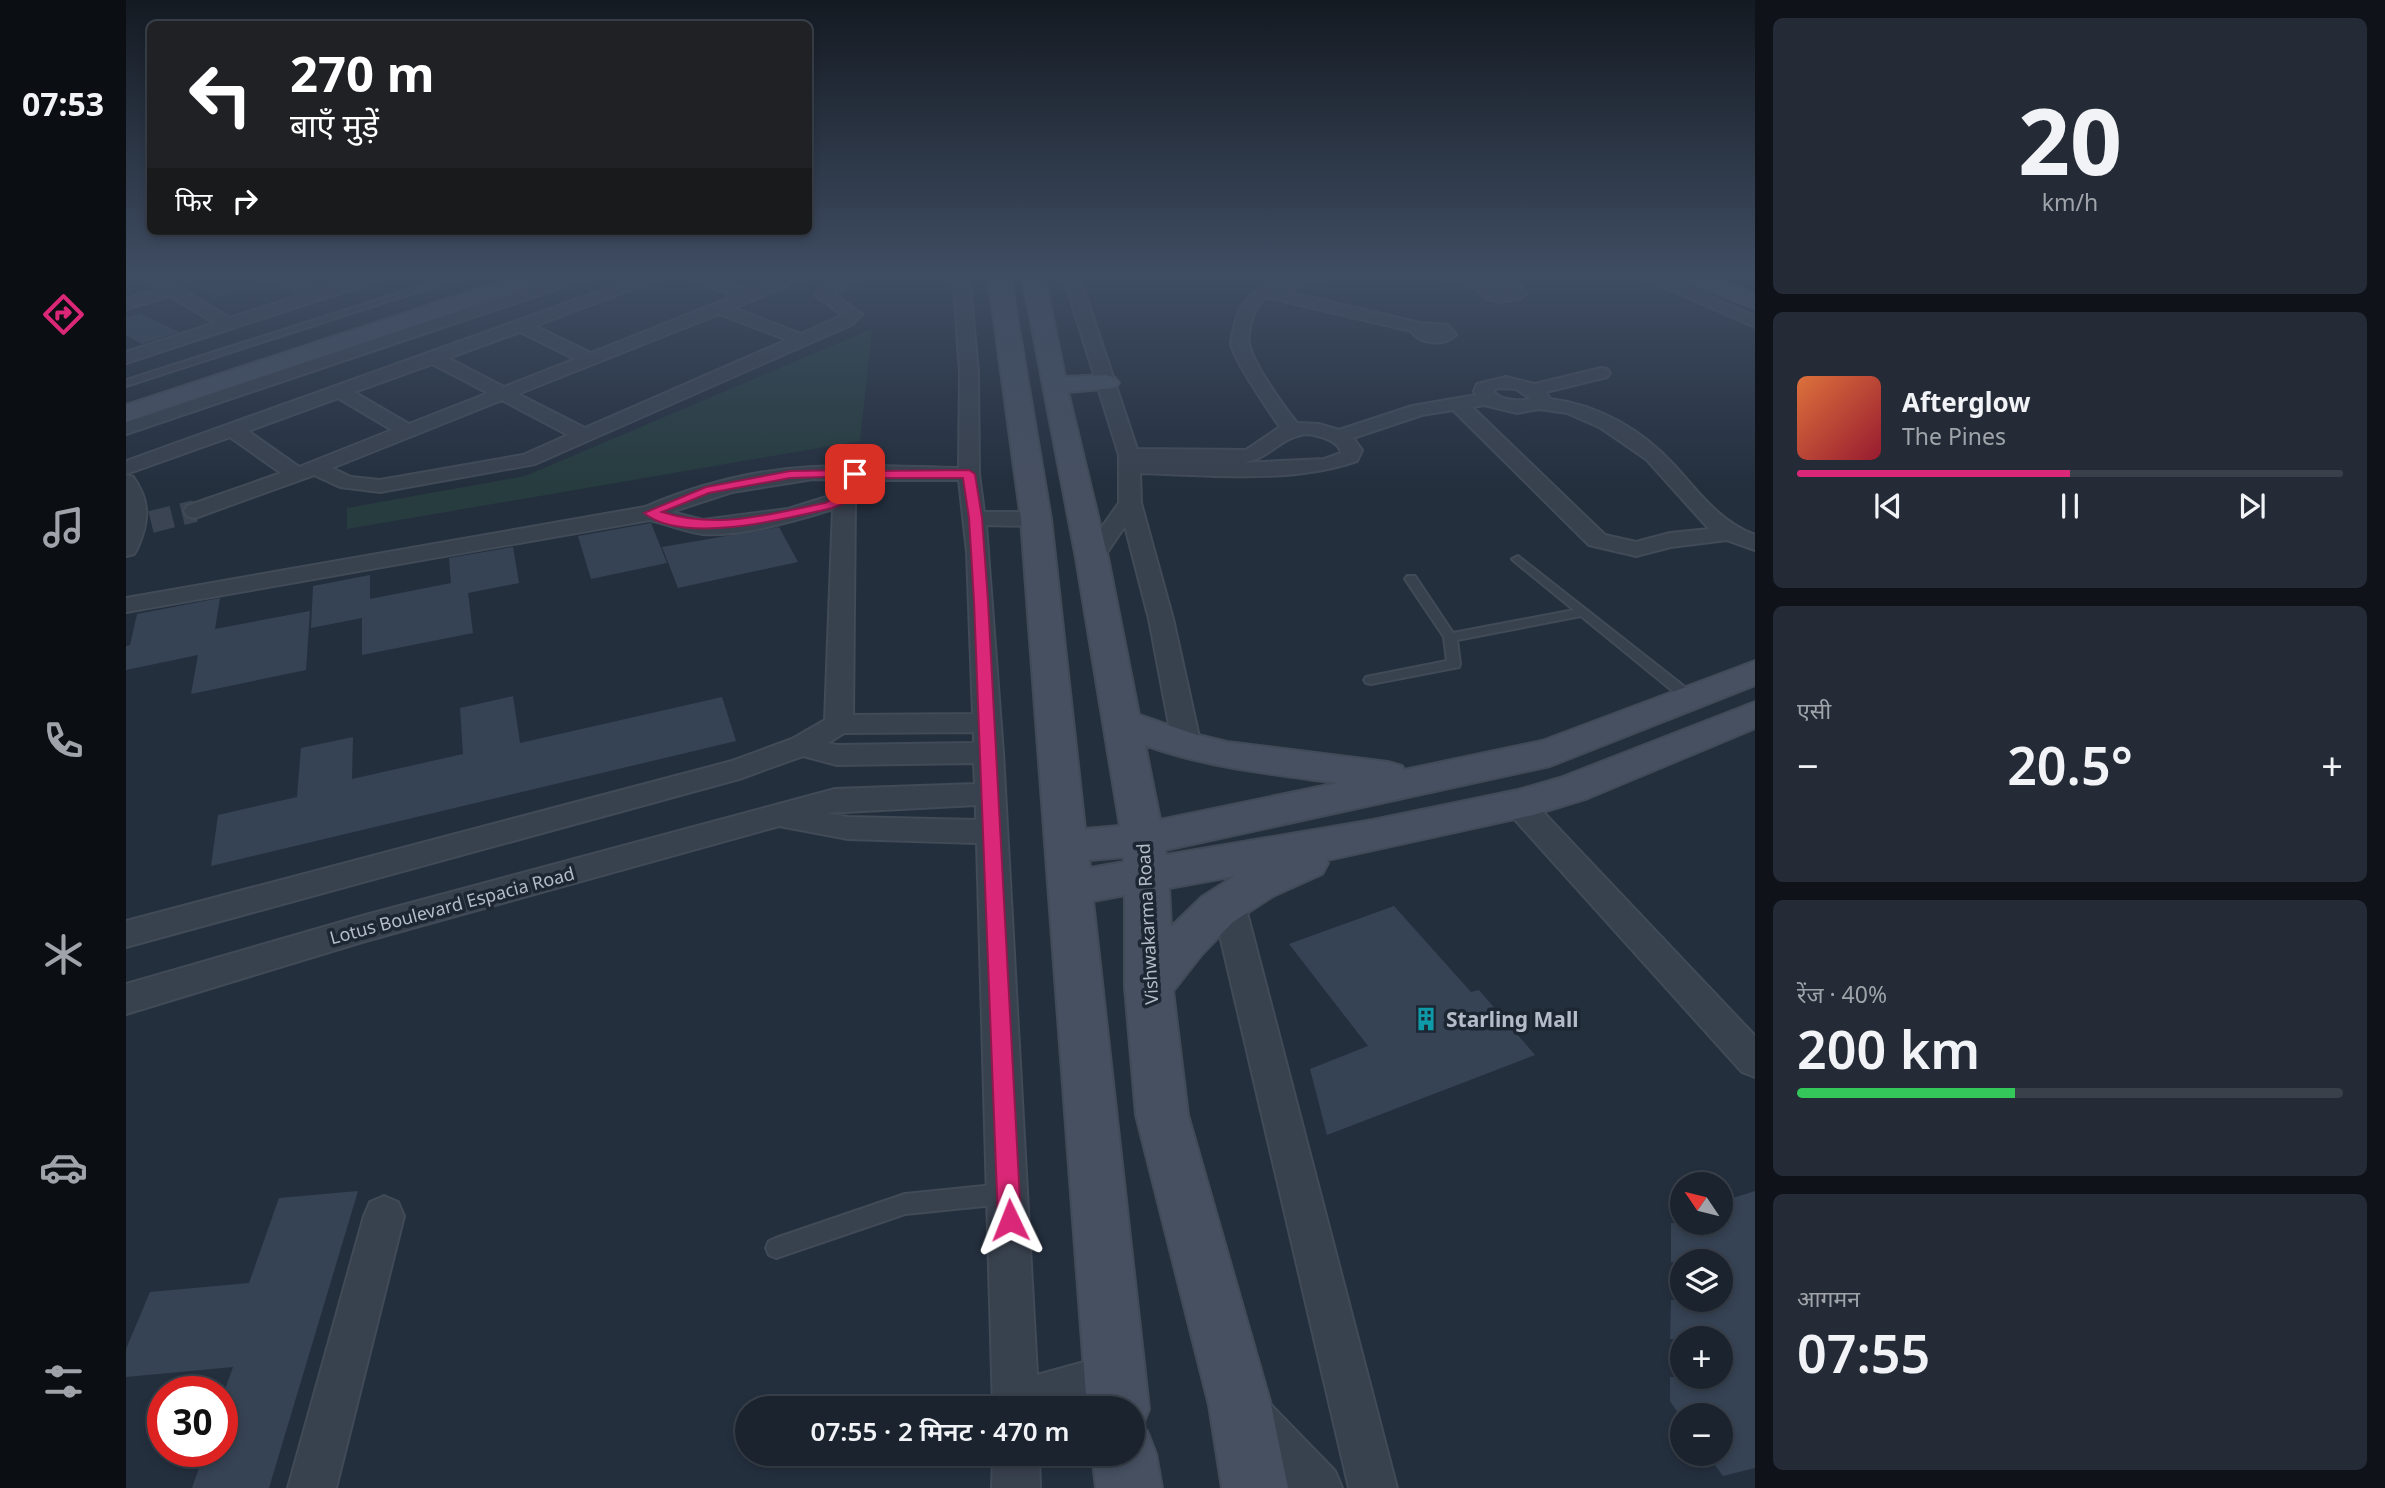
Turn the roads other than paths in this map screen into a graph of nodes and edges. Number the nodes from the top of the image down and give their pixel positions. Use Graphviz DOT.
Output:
graph roads {
  1 [pos="167,344"];
  2 [pos="247,344"];
  3 [pos="274,344"];
  4 [pos="335,344"];
  5 [pos="376,344"];
  6 [pos="469,344"];
  7 [pos="560,344"];
  8 [pos="627,344"];
  9 [pos="792,344"];
  10 [pos="967,344"];
  11 [pos="1010,344"];
  12 [pos="1046,344"];
  13 [pos="1094,344"];
  14 [pos="1240,344"];
  15 [pos="433,357"];
  16 [pos="126,358"];
  17 [pos="590,359"];
  18 [pos="1601,373"];
  19 [pos="126,383"];
  20 [pos="1106,383"];
  21 [pos="1054,385"];
  22 [pos="126,391"];
  23 [pos="339,391"];
  24 [pos="504,393"];
  25 [pos="1536,396"];
  26 [pos="1458,404"];
  27 [pos="126,414"];
  28 [pos="126,428"];
  29 [pos="232,429"];
  30 [pos="1292,430"];
  31 [pos="407,431"];
  32 [pos="585,436"];
  33 [pos="1339,436"];
  34 [pos="1130,461"];
  35 [pos="126,468"];
  36 [pos="306,471"];
  37 [pos="969,474"];
  38 [pos="873,475"];
  39 [pos="126,481"];
  40 [pos="844,499"];
  41 [pos="1130,503"];
  42 [pos="195,511"];
  43 [pos="650,513"];
  44 [pos="975,518"];
  45 [pos="1036,519"];
  46 [pos="1728,533"];
  47 [pos="1755,543"];
  48 [pos="126,549"];
  49 [pos="1093,558"];
  50 [pos="1518,559"];
  51 [pos="1411,579"];
  52 [pos="126,605"];
  53 [pos="1584,612"];
  54 [pos="1450,637"];
  55 [pos="1755,672"];
  56 [pos="1371,680"];
  57 [pos="1690,698"];
  58 [pos="1755,714"];
  59 [pos="1124,723"];
  60 [pos="839,724"];
  61 [pos="988,738"];
  62 [pos="802,746"];
  63 [pos="1187,746"];
  64 [pos="1421,780"];
  65 [pos="989,794"];
  66 [pos="1519,805"];
  67 [pos="779,816"];
  68 [pos="991,832"];
  69 [pos="1374,836"];
  70 [pos="1065,847"];
  71 [pos="1145,857"];
  72 [pos="1071,888"];
  73 [pos="1228,901"];
  74 [pos="126,934"];
  75 [pos="1149,987"];
  76 [pos="126,999"];
  77 [pos="1755,1061"];
  78 [pos="1009,1194"];
  79 [pos="384,1216"];
  80 [pos="776,1248"];
  81 [pos="1116,1392"];
  82 [pos="1016,1396"];
  83 [pos="1087,1396"];
  84 [pos="1240,1405"];
  85 [pos="1016,1466"];
  86 [pos="1126,1466"];
  87 [pos="312,1488"];
  88 [pos="1016,1488"];
  89 [pos="1129,1488"];
  90 [pos="1255,1488"];
  91 [pos="1318,1488"];
  92 [pos="1373,1488"];
  1 -- 16 [label="street"];
  2 -- 19 [label="lane"];
  3 -- 22 [label="street"];
  4 -- 27 [label="street"];
  5 -- 28 [label="street"];
  6 -- 15 [label="street"];
  7 -- 17 [label="street"];
  8 -- 17 [label="street"];
  9 -- 32 [label="street"];
  10 -- 37 [label="street"];
  11 -- 45 [label="street"];
  12 -- 21 [label="street, Vishwakarma Road"];
  13 -- 20 [label="street"];
  14 -- 30 [label="street"];
  15 -- 23 [label="street"];
  15 -- 24 [label="street"];
  17 -- 24 [label="street"];
  18 -- 25 [label="street"];
  20 -- 21 [label="street"];
  20 -- 34 [label="street"];
  21 -- 49 [label="street, Vishwakarma Road"];
  23 -- 29 [label="street"];
  23 -- 31 [label="street"];
  24 -- 31 [label="street"];
  24 -- 32 [label="street"];
  25 -- 26 [label="street"];
  25 -- 46 [label="street"];
  26 -- 33 [label="street"];
  26 -- 46 [label="street"];
  29 -- 35 [label="street"];
  29 -- 36 [label="street"];
  30 -- 33 [label="street"];
  30 -- 34 [label="street"];
  31 -- 36 [label="street"];
  32 -- 36 [label="street"];
  33 -- 34 [label="street"];
  34 -- 41 [label="street"];
  36 -- 42 [label="street"];
  37 -- 38 [label="street"];
  37 -- 44 [label="street"];
  38 -- 40 [label="street"];
  38 -- 43 [label="street"];
  39 -- 48 [label="street"];
  40 -- 43 [label="street"];
  40 -- 60 [label="street"];
  41 -- 49 [label="street"];
  41 -- 63 [label="street"];
  43 -- 52 [label="street"];
  44 -- 45 [label="street"];
  44 -- 61 [label="street"];
  45 -- 70 [label="street"];
  46 -- 47 [label="street"];
  49 -- 59 [label="street, Vishwakarma Road"];
  50 -- 53 [label="lane"];
  51 -- 54 [label="lane"];
  53 -- 54 [label="lane"];
  53 -- 57 [label="lane"];
  54 -- 56 [label="lane"];
  55 -- 57 [label="street"];
  57 -- 64 [label="street"];
  58 -- 66 [label="street"];
  59 -- 63 [label="street"];
  59 -- 71 [label="street, Vishwakarma Road"];
  60 -- 61 [label="street"];
  60 -- 62 [label="street"];
  61 -- 62 [label="street"];
  61 -- 65 [label="street"];
  62 -- 74 [label="street"];
  63 -- 64 [label="street"];
  64 -- 71 [label="street"];
  65 -- 67 [label="street, Lotus Boulevard Espacia Road"];
  65 -- 68 [label="street"];
  66 -- 69 [label="street"];
  66 -- 77 [label="street"];
  67 -- 68 [label="street, Lotus Boulevard Espacia Road"];
  67 -- 76 [label="street, Lotus Boulevard Espacia Road"];
  68 -- 78 [label="street"];
  69 -- 71 [label="street"];
  69 -- 73 [label="street"];
  70 -- 71 [label="street"];
  70 -- 72 [label="street"];
  71 -- 72 [label="street"];
  71 -- 75 [label="street, Vishwakarma Road"];
  72 -- 81 [label="street"];
  73 -- 75 [label="street"];
  73 -- 92 [label="street"];
  75 -- 84 [label="street, Vishwakarma Road"];
  78 -- 80 [label="lane"];
  78 -- 82 [label="street"];
  79 -- 87 [label="street"];
  81 -- 83 [label="street"];
  84 -- 90 [label="street, Vishwakarma Road"];
  84 -- 91 [label="street"];
  85 -- 88 [label="street"];
  86 -- 89 [label="street"];
}
